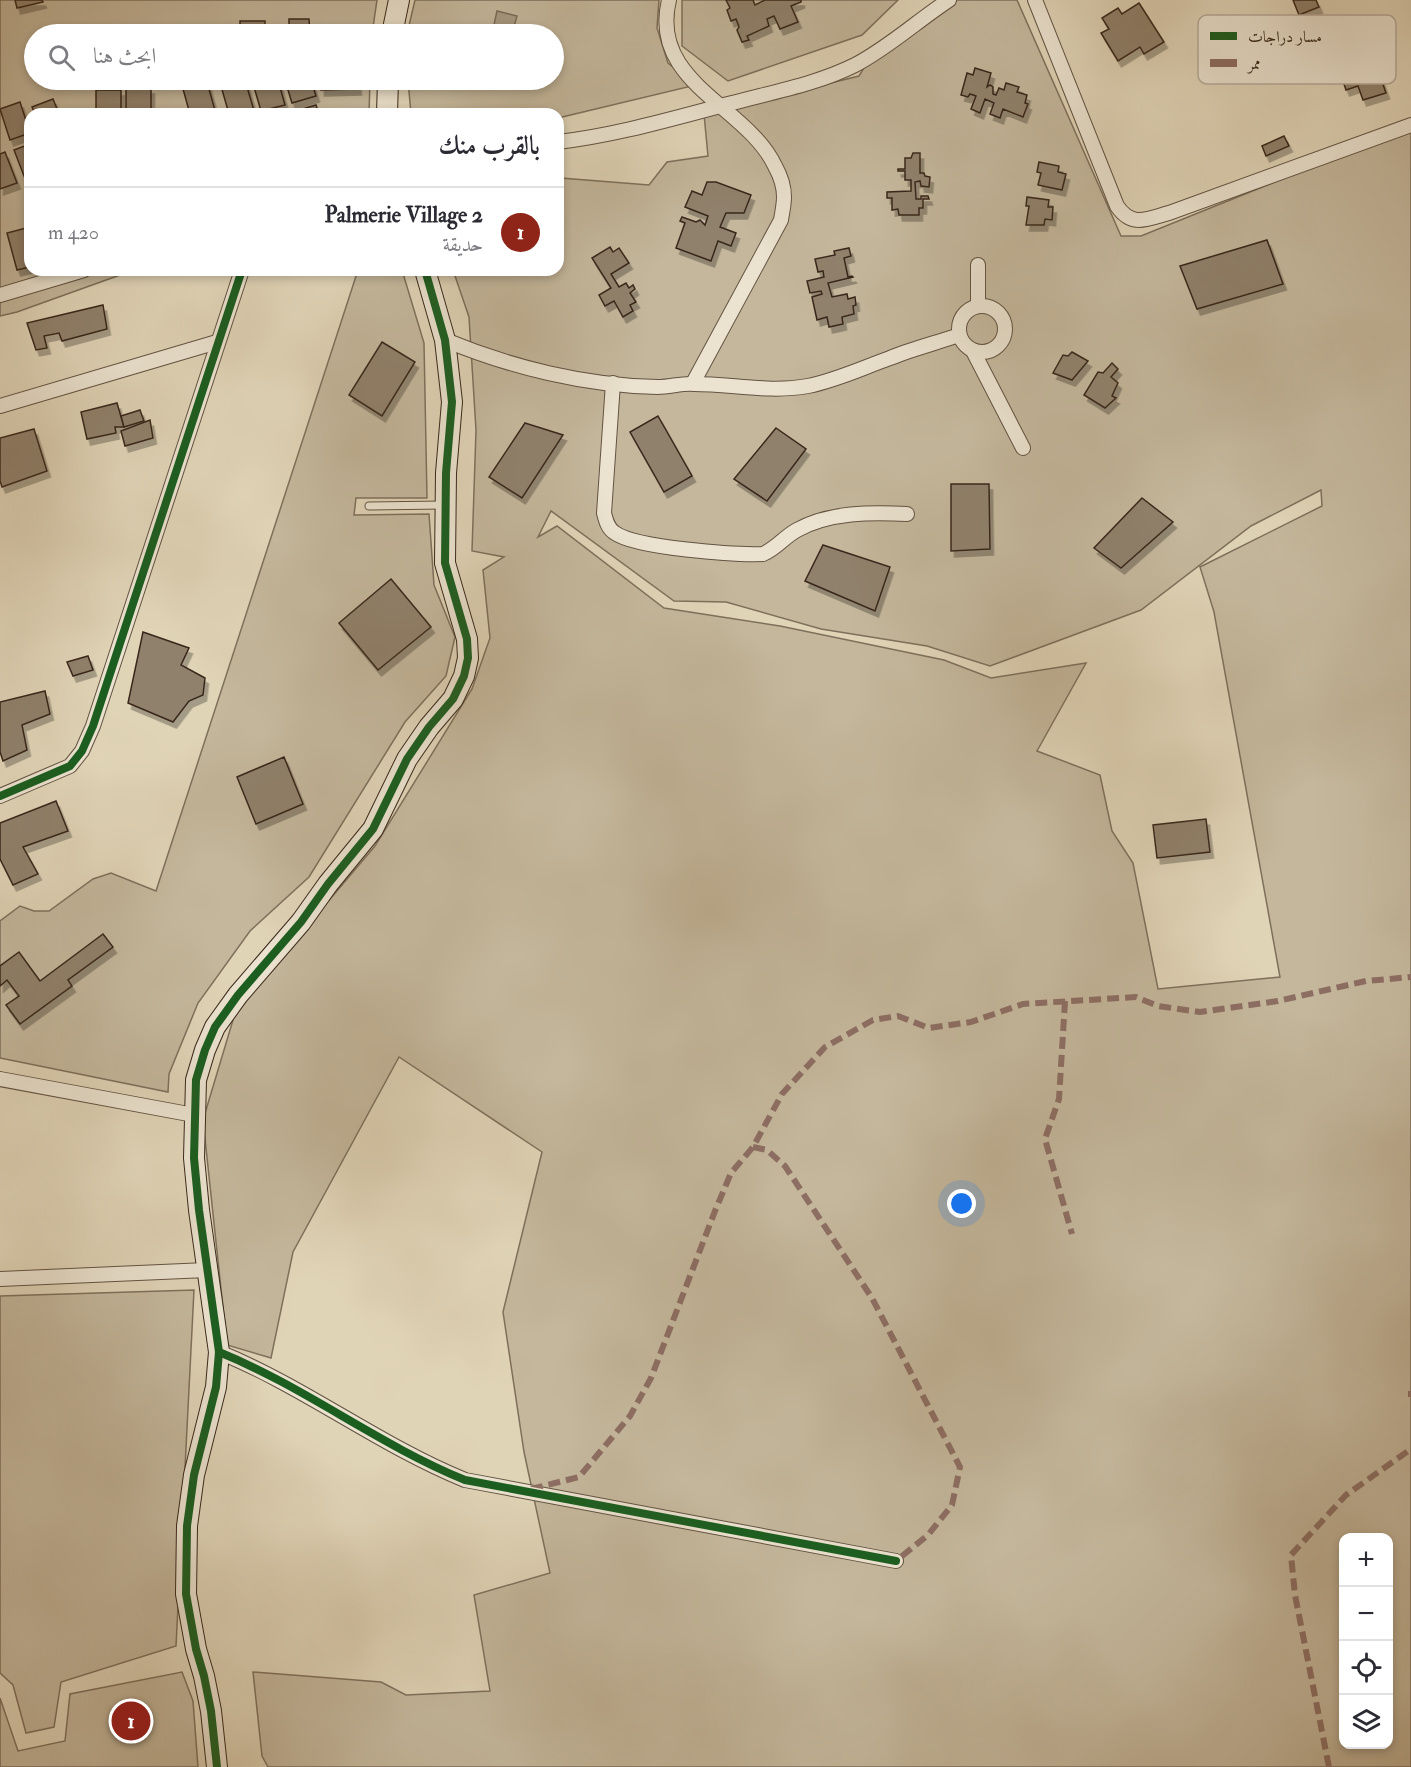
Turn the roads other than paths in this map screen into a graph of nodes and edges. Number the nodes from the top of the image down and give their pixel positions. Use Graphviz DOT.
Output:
graph roads {
  1 [pos="399,0"];
  2 [pos="669,0"];
  3 [pos="949,0"];
  4 [pos="1035,0"];
  5 [pos="394,24"];
  6 [pos="388,90"];
  7 [pos="719,106"];
  8 [pos="387,108"];
  9 [pos="1411,125"];
  10 [pos="564,141"];
  11 [pos="978,264"];
  12 [pos="64,276"];
  13 [pos="240,276"];
  14 [pos="427,276"];
  15 [pos="0,295"];
  16 [pos="978,305"];
  17 [pos="959,335"];
  18 [pos="445,340"];
  19 [pos="217,342"];
  20 [pos="973,351"];
  21 [pos="613,383"];
  22 [pos="693,383"];
  23 [pos="0,406"];
  24 [pos="1023,448"];
  25 [pos="445,505"];
  26 [pos="369,506"];
  27 [pos="907,514"];
  28 [pos="0,796"];
  29 [pos="0,1079"];
  30 [pos="194,1115"];
  31 [pos="207,1270"];
  32 [pos="0,1279"];
  33 [pos="219,1352"];
  34 [pos="896,1561"];
  35 [pos="217,1767"];
  1 -- 5 [label="street"];
  2 -- 7 [label="street"];
  3 -- 7 [label="street"];
  4 -- 9 [label="street"];
  6 -- 8 [label="street"];
  7 -- 10 [label="street"];
  7 -- 22 [label="street"];
  11 -- 16 [label="street"];
  12 -- 15 [label="street"];
  13 -- 19 [label="street"];
  14 -- 18 [label="street"];
  16 -- 17 [label="street"];
  16 -- 20 [label="street"];
  17 -- 20 [label="street"];
  17 -- 22 [label="street"];
  18 -- 21 [label="street"];
  18 -- 25 [label="street"];
  19 -- 23 [label="street"];
  19 -- 28 [label="street"];
  20 -- 24 [label="street"];
  21 -- 22 [label="street"];
  21 -- 27 [label="street"];
  25 -- 26 [label="lane"];
  25 -- 30 [label="street"];
  29 -- 30 [label="street"];
  30 -- 31 [label="street"];
  31 -- 32 [label="street"];
  31 -- 33 [label="street"];
  33 -- 34 [label="street"];
  33 -- 35 [label="street"];
}
